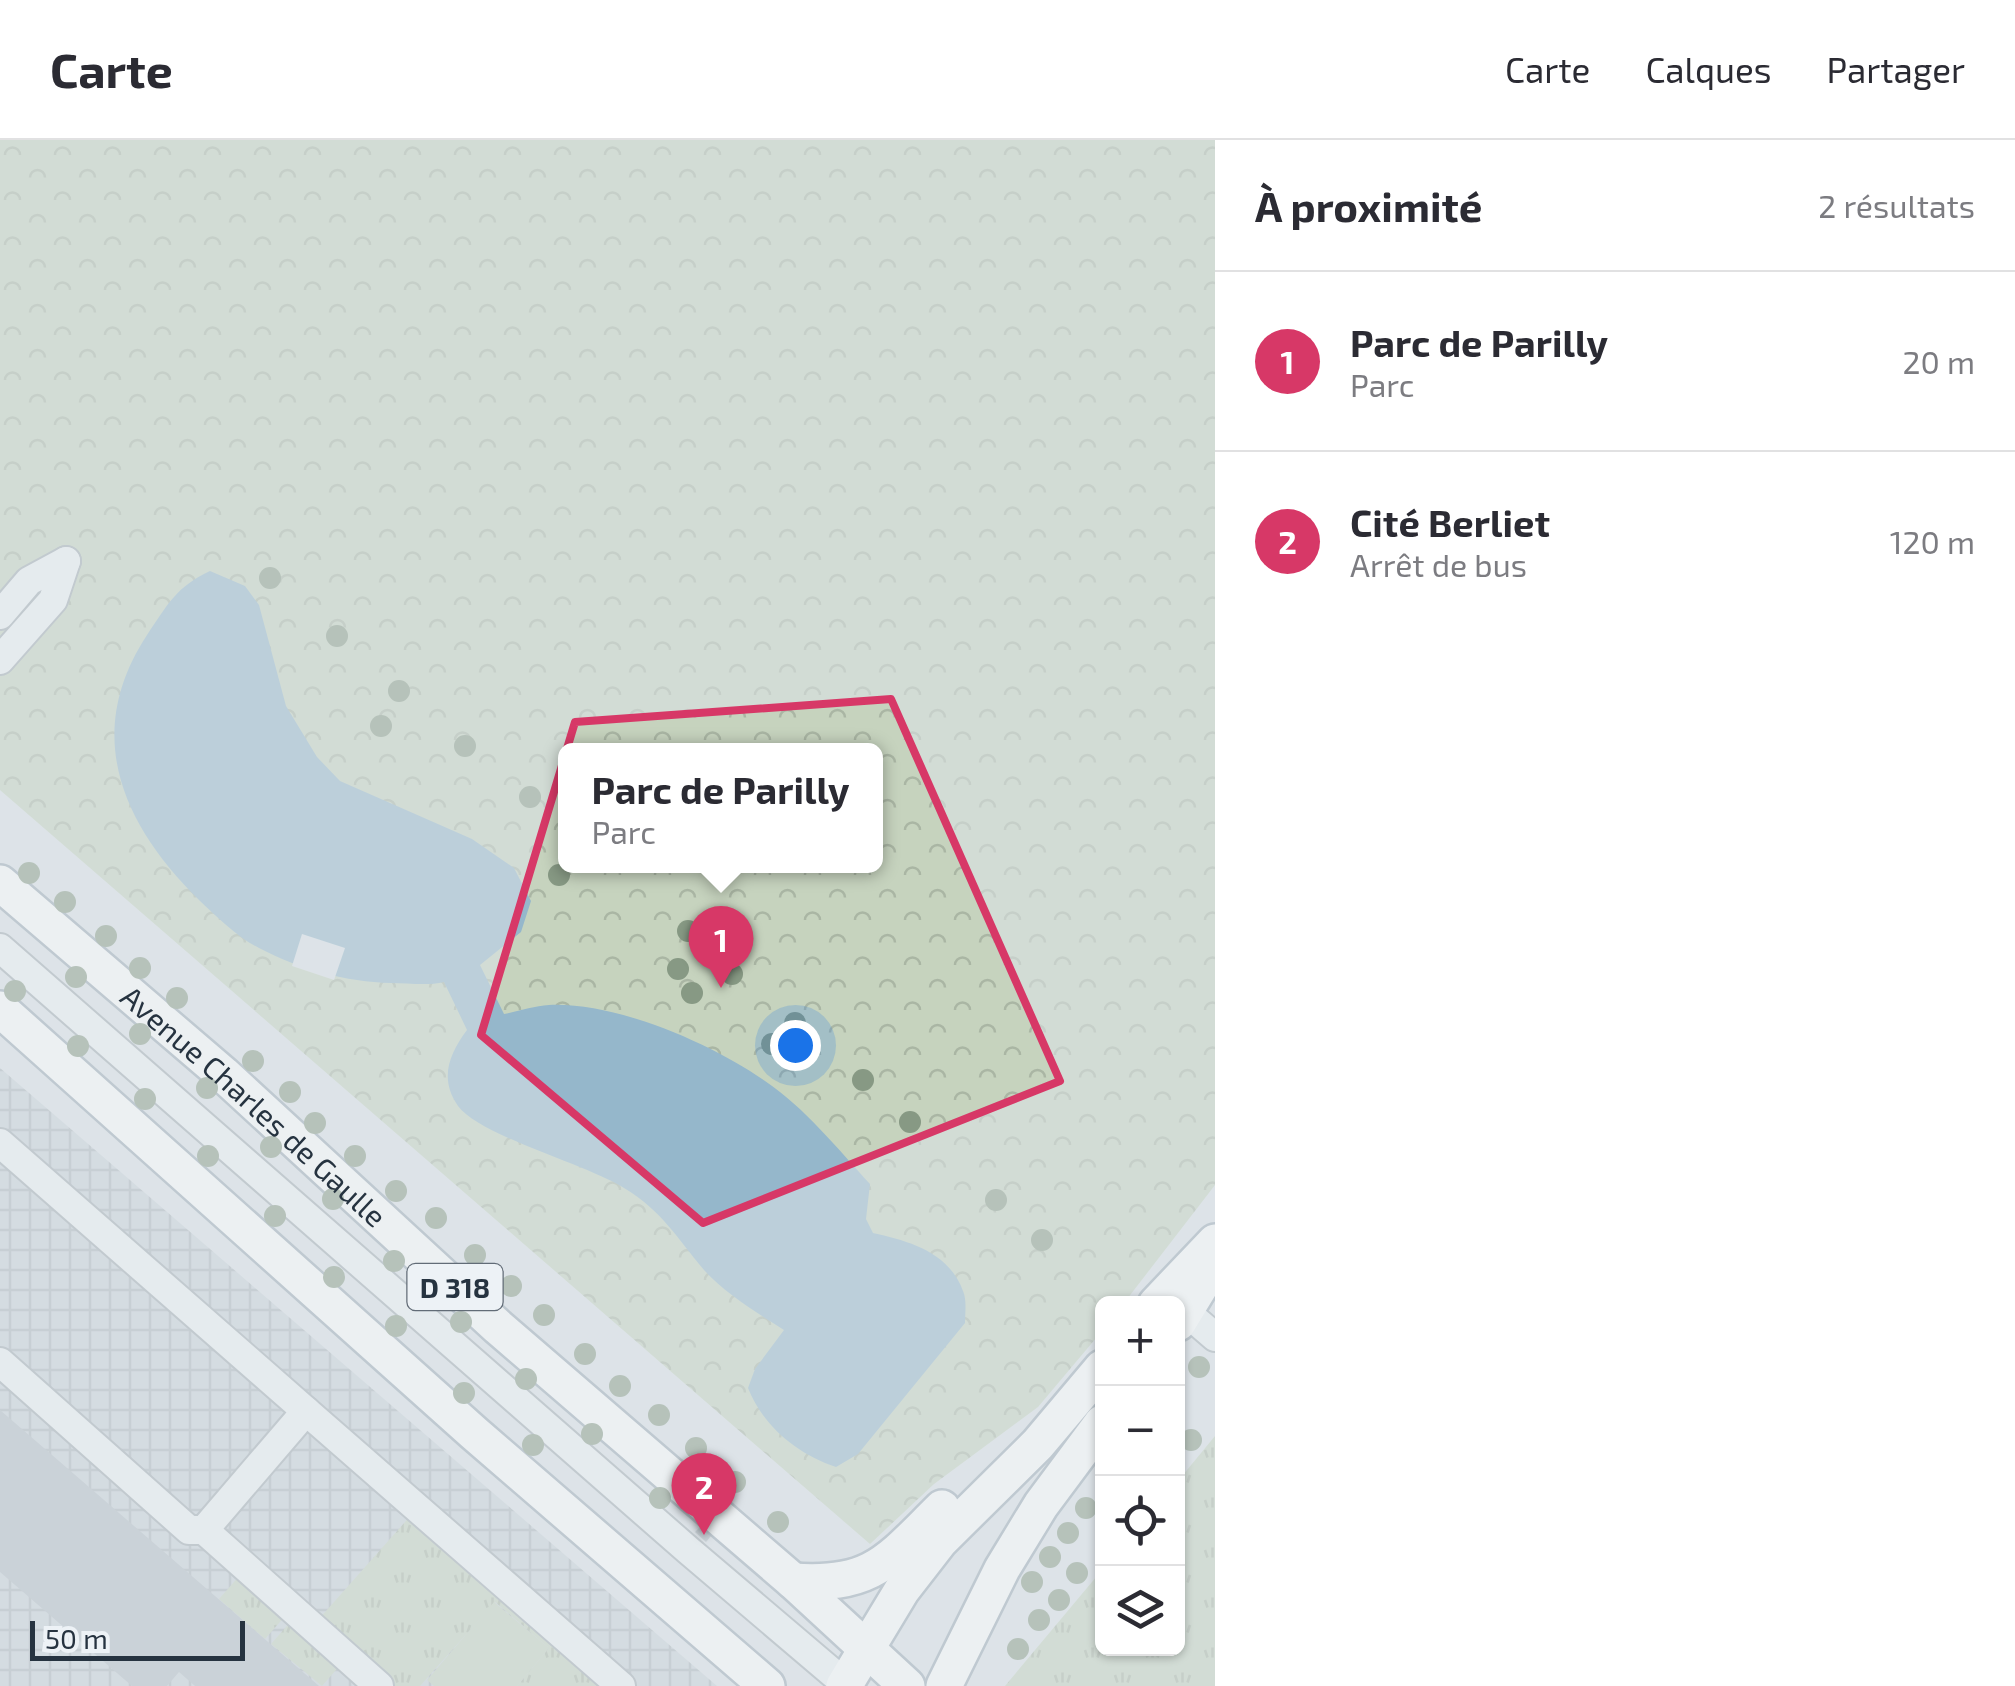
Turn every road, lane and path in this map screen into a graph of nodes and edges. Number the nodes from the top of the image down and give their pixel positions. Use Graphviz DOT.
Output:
graph roads {
  1 [pos="66,562"];
  2 [pos="0,615"];
  3 [pos="0,636"];
  4 [pos="0,660"];
  5 [pos="0,883"];
  6 [pos="0,948"];
  7 [pos="0,1009"];
  8 [pos="0,1143"];
  9 [pos="1215,1242"];
  10 [pos="1215,1262"];
  11 [pos="1183,1296"];
  12 [pos="1185,1298"];
  13 [pos="1185,1320"];
  14 [pos="1215,1337"];
  15 [pos="0,1362"];
  16 [pos="1095,1376"];
  17 [pos="306,1410"];
  18 [pos="1095,1432"];
  19 [pos="1038,1444"];
  20 [pos="204,1530"];
  21 [pos="793,1580"];
  22 [pos="967,1637"];
  23 [pos="867,1648"];
  24 [pos="846,1685"];
  25 [pos="379,1686"];
  26 [pos="621,1686"];
  27 [pos="767,1686"];
  28 [pos="907,1686"];
  29 [pos="944,1686"];
  30 [pos="970,1686"];
  1 -- 2 [label="street"];
  1 -- 3 [label="street"];
  1 -- 4 [label="street"];
  5 -- 21 [label="main road, Avenue Charles de Gaulle / D 318"];
  6 -- 24 [label="street"];
  7 -- 27 [label="main road"];
  8 -- 17 [label="street"];
  9 -- 11 [label="main road"];
  10 -- 12 [label="main road"];
  13 -- 14 [label="street"];
  15 -- 20 [label="street"];
  16 -- 19 [label="main road"];
  17 -- 20 [label="street"];
  17 -- 26 [label="street"];
  18 -- 22 [label="main road"];
  19 -- 21 [label="main road"];
  19 -- 23 [label="main road"];
  20 -- 25 [label="street"];
  21 -- 23 [label="main road, Avenue Charles de Gaulle"];
  22 -- 29 [label="main road"];
  22 -- 30 [label="main road"];
  23 -- 24 [label="main road"];
  23 -- 28 [label="main road, Avenue Charles de Gaulle"];
}
